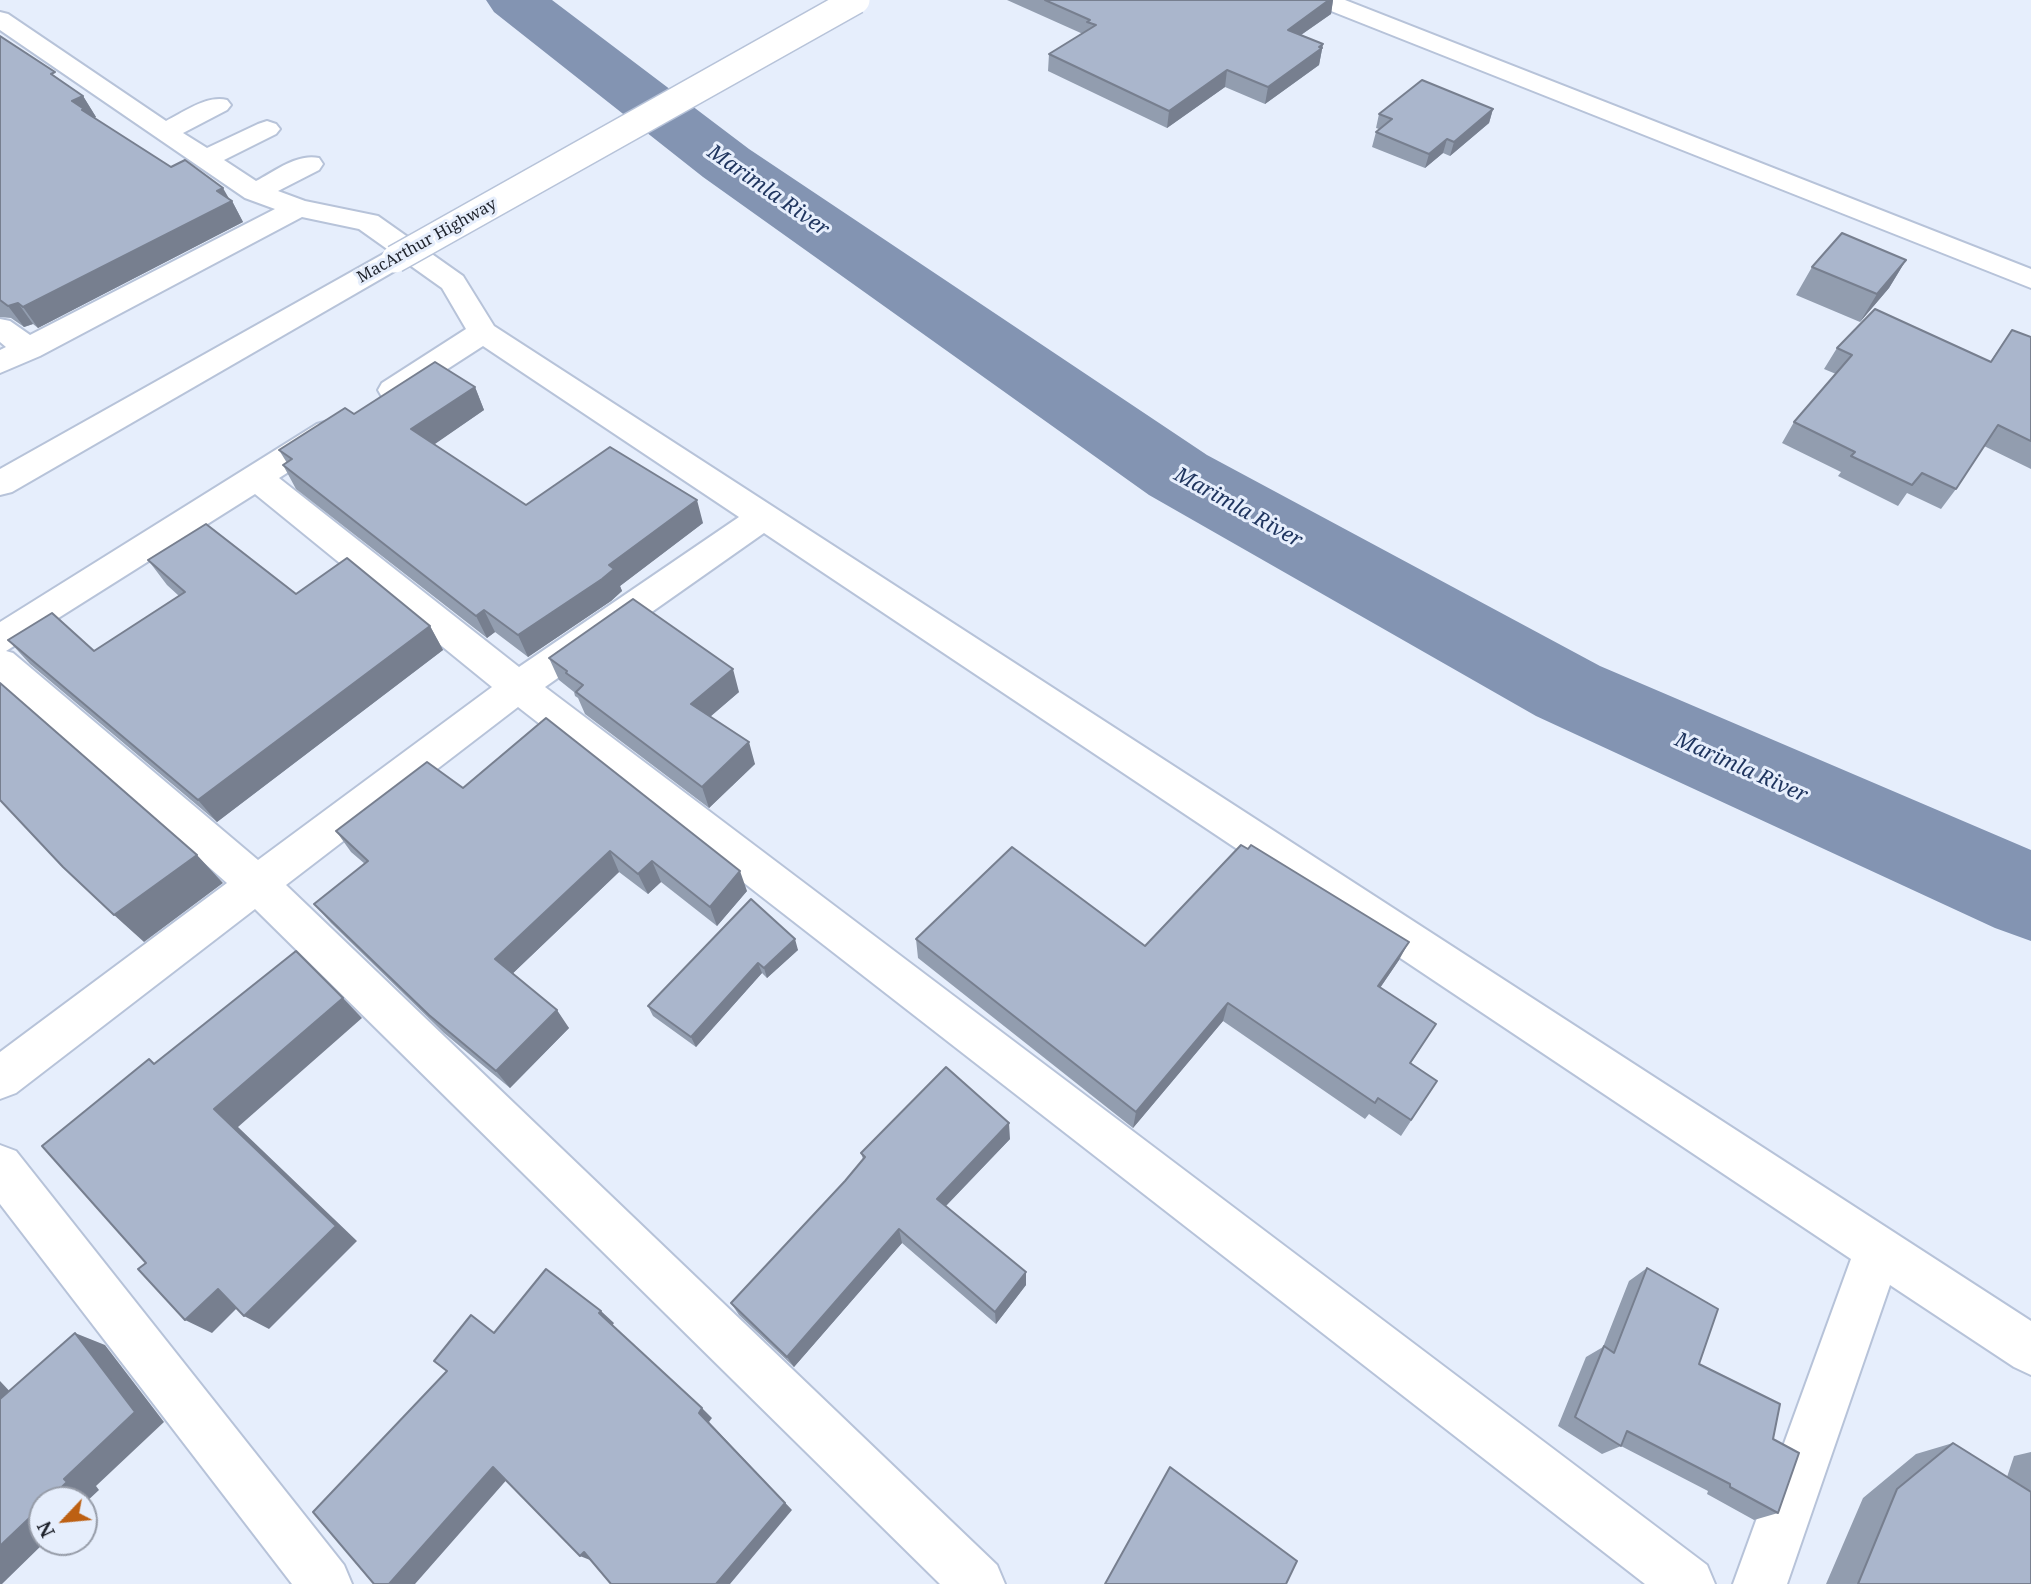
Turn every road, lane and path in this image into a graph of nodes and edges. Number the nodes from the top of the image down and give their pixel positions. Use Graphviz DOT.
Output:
graph roads {
  1 [pos="856,0"];
  2 [pos="1324,0"];
  3 [pos="0,19"];
  4 [pos="218,105"];
  5 [pos="267,129"];
  6 [pos="164,132"];
  7 [pos="205,159"];
  8 [pos="310,164"];
  9 [pos="255,192"];
  10 [pos="298,208"];
  11 [pos="2031,279"];
  12 [pos="0,328"];
  13 [pos="482,332"];
  14 [pos="29,349"];
  15 [pos="0,363"];
  16 [pos="257,478"];
  17 [pos="0,484"];
  18 [pos="765,516"];
  19 [pos="0,639"];
  20 [pos="0,663"];
  21 [pos="518,687"];
  22 [pos="257,884"];
  23 [pos="0,1078"];
  24 [pos="0,1167"];
  25 [pos="1878,1250"];
  26 [pos="2031,1350"];
  27 [pos="325,1584"];
  28 [pos="978,1584"];
  29 [pos="1688,1584"];
  30 [pos="1760,1584"];
  1 -- 17 [label="main road, MacArthur Highway, bridge"];
  2 -- 11 [label="main road"];
  3 -- 6 [label="main road"];
  4 -- 6 [label="main road"];
  5 -- 7 [label="main road"];
  6 -- 7 [label="main road"];
  7 -- 9 [label="main road"];
  8 -- 9 [label="main road"];
  9 -- 10 [label="main road"];
  10 -- 13 [label="main road"];
  10 -- 14 [label="main road"];
  12 -- 14 [label="main road"];
  13 -- 16 [label="main road"];
  13 -- 18 [label="main road"];
  14 -- 15 [label="main road"];
  16 -- 19 [label="main road"];
  16 -- 21 [label="main road"];
  18 -- 21 [label="main road"];
  18 -- 25 [label="main road"];
  20 -- 22 [label="main road"];
  21 -- 22 [label="main road"];
  21 -- 29 [label="main road"];
  22 -- 23 [label="main road"];
  22 -- 28 [label="main road"];
  24 -- 27 [label="main road"];
  25 -- 26 [label="main road"];
  25 -- 30 [label="main road"];
}
